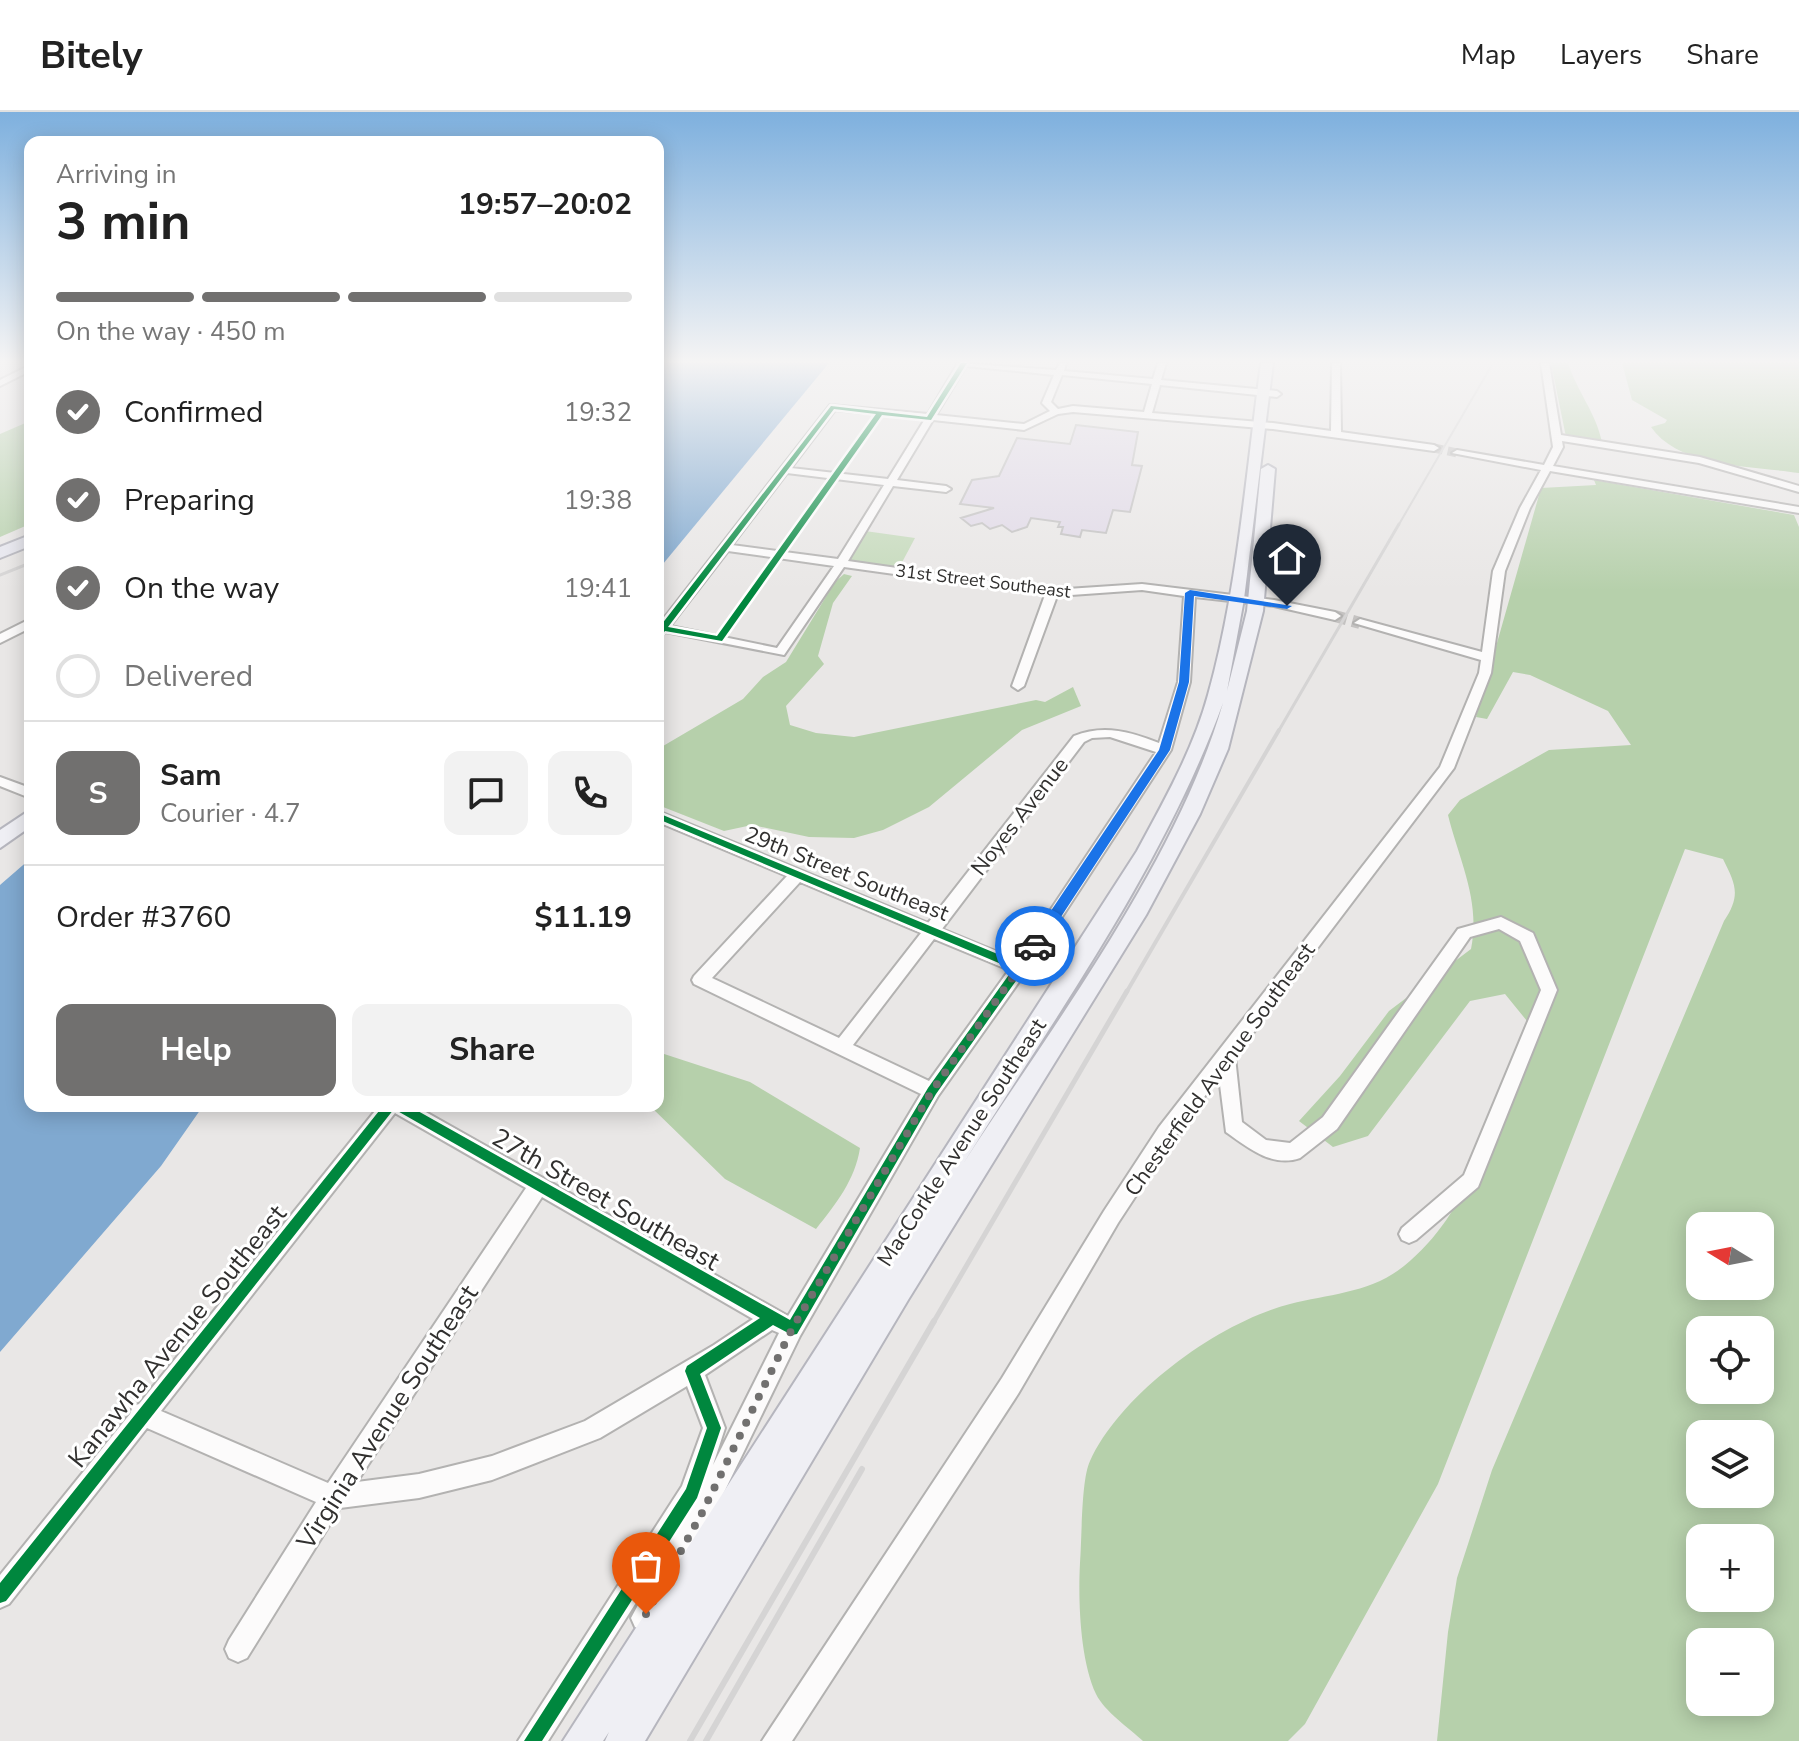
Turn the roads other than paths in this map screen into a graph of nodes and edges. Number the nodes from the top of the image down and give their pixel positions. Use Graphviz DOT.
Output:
graph roads {
  1 [pos="808,439"];
  2 [pos="917,439"];
  3 [pos="1265,439"];
  4 [pos="1375,439"];
  5 [pos="1557,439"];
  6 [pos="1570,439"];
  7 [pos="1434,448"];
  8 [pos="1457,453"];
  9 [pos="1546,469"];
  10 [pos="784,470"];
  11 [pos="890,483"];
  12 [pos="946,489"];
  13 [pos="1799,489"];
  14 [pos="1799,510"];
  15 [pos="24,543"];
  16 [pos="726,547"];
  17 [pos="24,552"];
  18 [pos="0,553"];
  19 [pos="0,562"];
  20 [pos="841,563"];
  21 [pos="1052,593"];
  22 [pos="1190,593"];
  23 [pos="1246,601"];
  24 [pos="1335,616"];
  25 [pos="1360,623"];
  26 [pos="24,626"];
  27 [pos="664,627"];
  28 [pos="664,632"];
  29 [pos="0,639"];
  30 [pos="1488,658"];
  31 [pos="1018,686"];
  32 [pos="1164,750"];
  33 [pos="0,781"];
  34 [pos="24,791"];
  35 [pos="24,807"];
  36 [pos="664,819"];
  37 [pos="24,821"];
  38 [pos="0,827"];
  39 [pos="0,841"];
  40 [pos="797,875"];
  41 [pos="932,930"];
  42 [pos="1020,968"];
  43 [pos="842,1047"];
  44 [pos="1226,1056"];
  45 [pos="932,1091"];
  46 [pos="385,1112"];
  47 [pos="409,1112"];
  48 [pos="538,1186"];
  49 [pos="1409,1234"];
  50 [pos="782,1324"];
  51 [pos="692,1371"];
  52 [pos="141,1414"];
  53 [pos="333,1497"];
  54 [pos="0,1595"];
  55 [pos="238,1649"];
  56 [pos="532,1741"];
  57 [pos="576,1741"];
  58 [pos="582,1741"];
  59 [pos="624,1741"];
  60 [pos="776,1741"];
  1 -- 10 [label="street"];
  2 -- 11 [label="street"];
  3 -- 23 [label="main road, MacCorkle Avenue Southeast"];
  4 -- 7 [label="street"];
  5 -- 9 [label="street, Chesterfield Avenue Southeast"];
  6 -- 13 [label="street"];
  8 -- 9 [label="street"];
  9 -- 14 [label="street"];
  9 -- 30 [label="street, Chesterfield Avenue Southeast"];
  10 -- 11 [label="street"];
  10 -- 16 [label="street"];
  11 -- 12 [label="street"];
  11 -- 20 [label="street"];
  15 -- 18 [label="highway"];
  16 -- 20 [label="street, 31st Street Southeast"];
  16 -- 27 [label="street"];
  17 -- 19 [label="highway"];
  20 -- 21 [label="street, 31st Street Southeast"];
  20 -- 28 [label="street"];
  21 -- 22 [label="street, 31st Street Southeast"];
  21 -- 31 [label="street"];
  22 -- 23 [label="street, 31st Street Southeast"];
  22 -- 32 [label="street"];
  23 -- 24 [label="street, 31st Street Southeast"];
  23 -- 58 [label="main road, MacCorkle Avenue Southeast"];
  23 -- 59 [label="main road, MacCorkle Avenue Southeast"];
  25 -- 30 [label="street"];
  26 -- 29 [label="street"];
  30 -- 44 [label="street, Chesterfield Avenue Southeast"];
  32 -- 41 [label="street, Noyes Avenue"];
  32 -- 42 [label="street"];
  33 -- 34 [label="street"];
  35 -- 38 [label="main road"];
  36 -- 40 [label="street, 29th Street Southeast"];
  37 -- 39 [label="main road"];
  40 -- 41 [label="street, 29th Street Southeast"];
  40 -- 43 [label="street"];
  41 -- 42 [label="street, 29th Street Southeast"];
  41 -- 43 [label="street, Noyes Avenue"];
  42 -- 45 [label="street"];
  43 -- 45 [label="street"];
  44 -- 49 [label="street"];
  44 -- 60 [label="street, Chesterfield Avenue Southeast"];
  45 -- 50 [label="street"];
  46 -- 52 [label="street, Kanawha Avenue Southeast"];
  47 -- 48 [label="street, 27th Street Southeast"];
  48 -- 50 [label="street, 27th Street Southeast"];
  48 -- 53 [label="street, Virginia Avenue Southeast"];
  50 -- 51 [label="street"];
  50 -- 57 [label="street"];
  51 -- 53 [label="street"];
  51 -- 56 [label="street"];
  52 -- 53 [label="street"];
  52 -- 54 [label="street, Kanawha Avenue Southeast"];
  53 -- 55 [label="street, Virginia Avenue Southeast"];
}
